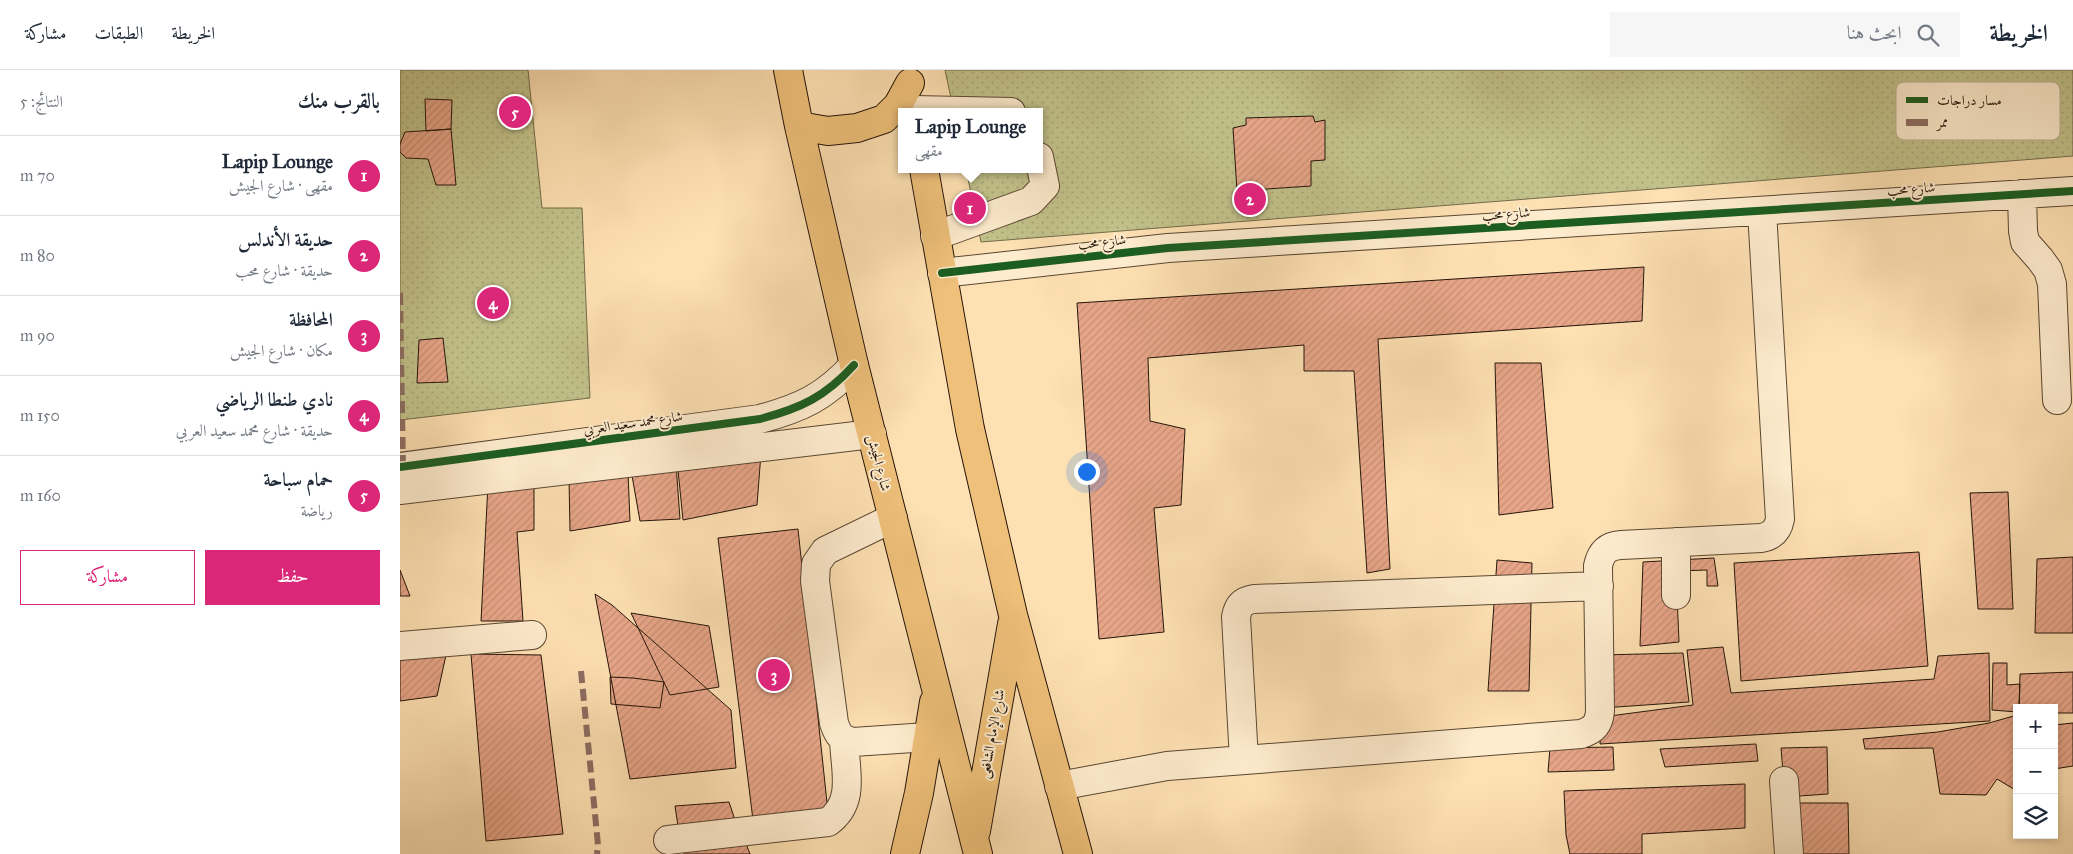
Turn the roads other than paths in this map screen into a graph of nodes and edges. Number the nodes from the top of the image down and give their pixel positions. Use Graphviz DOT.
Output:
graph roads {
  1 [pos="788,70"];
  2 [pos="908,77"];
  3 [pos="914,108"];
  4 [pos="799,126"];
  5 [pos="925,173"];
  6 [pos="1042,173"];
  7 [pos="2073,191"];
  8 [pos="2022,194"];
  9 [pos="1762,211"];
  10 [pos="935,236"];
  11 [pos="942,273"];
  12 [pos="2063,297"];
  13 [pos="854,365"];
  14 [pos="2057,400"];
  15 [pos="872,434"];
  16 [pos="400,467"];
  17 [pos="400,490"];
  18 [pos="893,518"];
  19 [pos="1676,542"];
  20 [pos="1599,586"];
  21 [pos="1676,595"];
  22 [pos="1013,615"];
  23 [pos="532,635"];
  24 [pos="400,646"];
  25 [pos="936,693"];
  26 [pos="928,737"];
  27 [pos="844,740"];
  28 [pos="1244,760"];
  29 [pos="1784,781"];
  30 [pos="1059,786"];
  31 [pos="668,840"];
  32 [pos="974,849"];
  33 [pos="905,854"];
  34 [pos="1078,854"];
  35 [pos="1789,854"];
  1 -- 4 [label="main road, شارع الجيش"];
  2 -- 3 [label="main road"];
  2 -- 4 [label="main road"];
  4 -- 13 [label="main road, شارع الجيش"];
  5 -- 10 [label="main road"];
  6 -- 10 [label="street"];
  7 -- 8 [label="street, شارع محب"];
  8 -- 9 [label="street, شارع محب"];
  8 -- 12 [label="street"];
  9 -- 11 [label="street, شارع محب"];
  9 -- 19 [label="street"];
  10 -- 11 [label="main road"];
  11 -- 22 [label="main road"];
  12 -- 14 [label="street"];
  13 -- 15 [label="main road, شارع الجيش"];
  13 -- 16 [label="street, شارع محمد سعيد العربي"];
  15 -- 17 [label="street"];
  15 -- 18 [label="main road, شارع الجيش"];
  18 -- 25 [label="main road, شارع الجيش"];
  18 -- 27 [label="street"];
  19 -- 20 [label="street"];
  19 -- 21 [label="street"];
  20 -- 28 [label="street"];
  20 -- 28 [label="street"];
  22 -- 30 [label="main road"];
  22 -- 32 [label="main road, شارع الإمام الشافعى"];
  23 -- 24 [label="street"];
  25 -- 26 [label="main road"];
  25 -- 32 [label="main road, شارع الجيش"];
  26 -- 27 [label="street"];
  26 -- 33 [label="main road"];
  27 -- 31 [label="street"];
  28 -- 30 [label="street"];
  29 -- 35 [label="street"];
  30 -- 34 [label="main road"];
}
